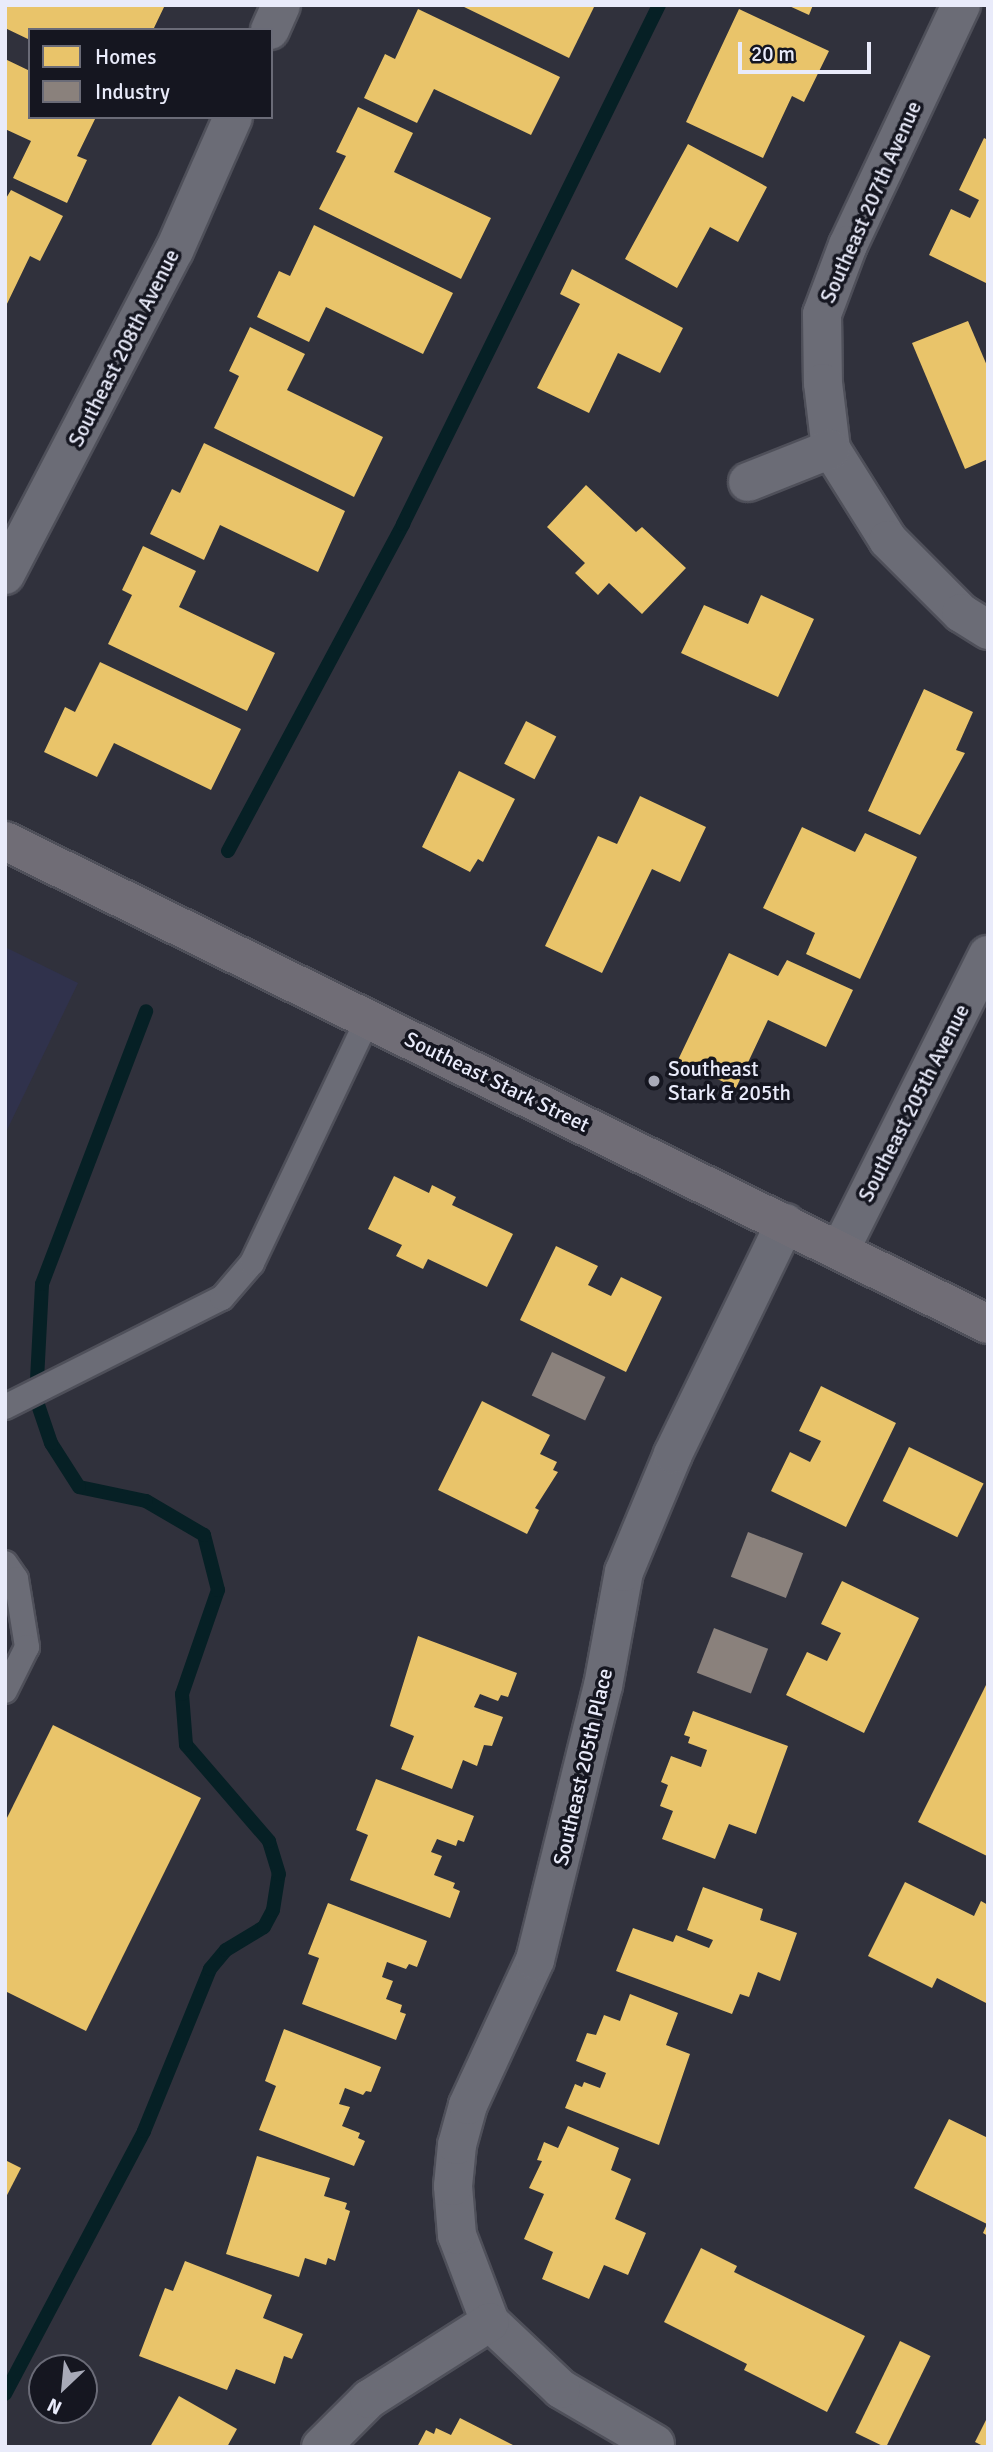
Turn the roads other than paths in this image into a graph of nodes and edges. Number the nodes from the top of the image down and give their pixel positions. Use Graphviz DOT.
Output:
graph roads {
  1 [pos="281,5"];
  2 [pos="961,5"];
  3 [pos="271,28"];
  4 [pos="232,119"];
  5 [pos="831,449"];
  6 [pos="748,482"];
  7 [pos="5,575"];
  8 [pos="988,630"];
  9 [pos="5,841"];
  10 [pos="988,955"];
  11 [pos="368,1019"];
  12 [pos="785,1223"];
  13 [pos="840,1250"];
  14 [pos="988,1324"];
  15 [pos="5,1407"];
  16 [pos="5,1563"];
  17 [pos="5,1691"];
  18 [pos="489,2322"];
  19 [pos="655,2444"];
  20 [pos="321,2447"];
  1 -- 3 [label="street"];
  2 -- 5 [label="street, Southeast 207th Avenue"];
  4 -- 7 [label="street, Southeast 208th Avenue"];
  5 -- 6 [label="street"];
  5 -- 8 [label="street, Southeast 207th Avenue"];
  9 -- 11 [label="main road, Southeast Stark Street"];
  10 -- 13 [label="street, Southeast 205th Avenue"];
  11 -- 12 [label="main road, Southeast Stark Street"];
  11 -- 15 [label="lane"];
  12 -- 13 [label="main road, Southeast Stark Street"];
  12 -- 18 [label="street, Southeast 205th Place"];
  13 -- 14 [label="main road, Southeast Stark Street"];
  16 -- 17 [label="lane"];
  18 -- 19 [label="street, Southeast 205th Place"];
  18 -- 20 [label="street"];
}
